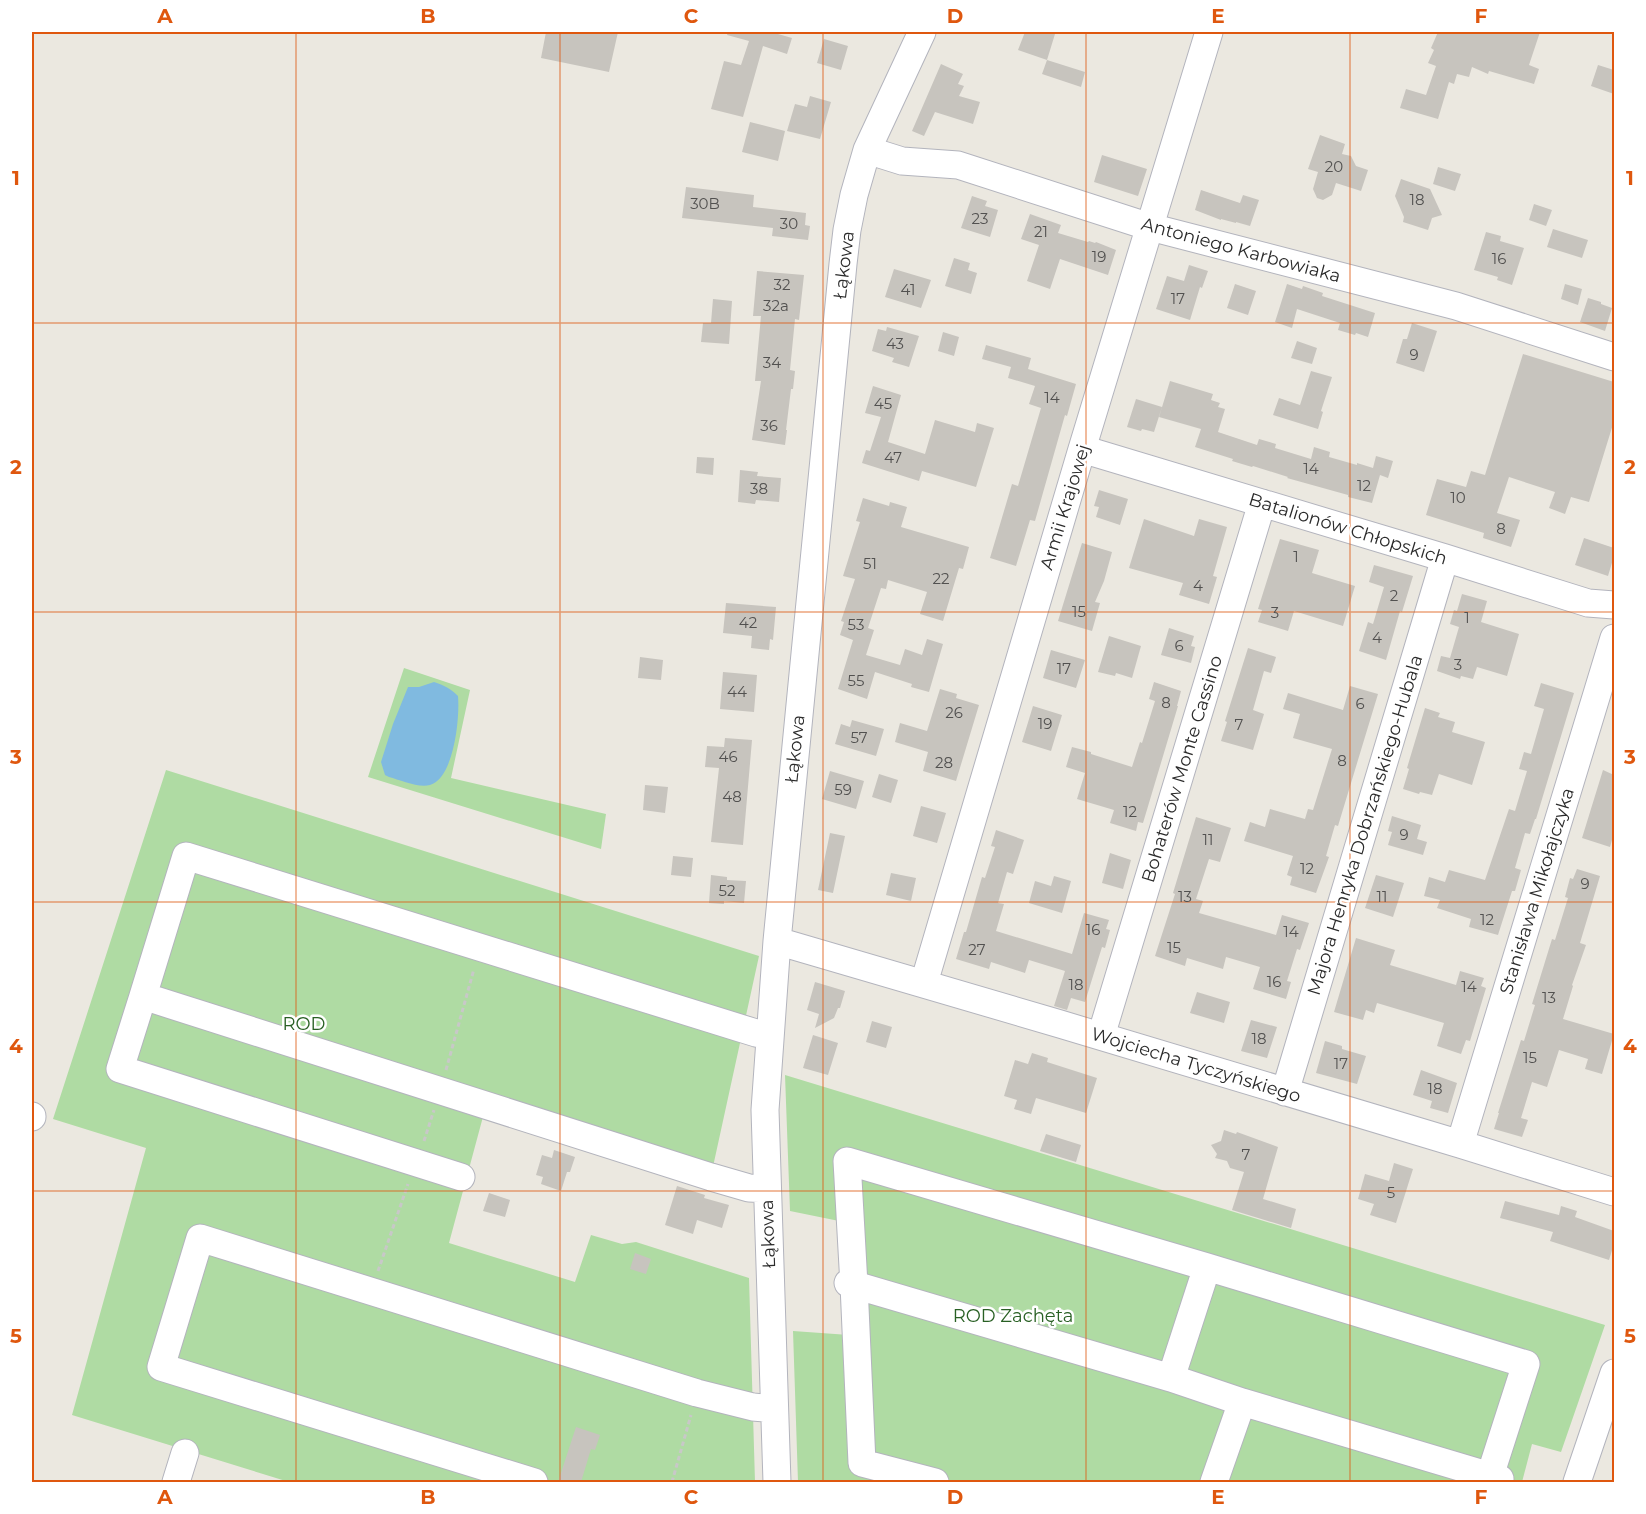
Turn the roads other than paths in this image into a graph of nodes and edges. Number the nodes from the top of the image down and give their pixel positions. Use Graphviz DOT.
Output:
graph roads {
  1 [pos="922,32"];
  2 [pos="1209,32"];
  3 [pos="867,150"];
  4 [pos="1150,227"];
  5 [pos="1614,357"];
  6 [pos="1082,449"];
  7 [pos="1262,503"];
  8 [pos="1445,558"];
  9 [pos="1614,605"];
  10 [pos="1614,638"];
  11 [pos="777,941"];
  12 [pos="924,983"];
  13 [pos="143,996"];
  14 [pos="770,1036"];
  15 [pos="1101,1036"];
  16 [pos="1285,1092"];
  17 [pos="1460,1144"];
  18 [pos="461,1177"];
  19 [pos="767,1189"];
  20 [pos="1614,1192"];
  21 [pos="1207,1267"];
  22 [pos="851,1284"];
  23 [pos="1614,1373"];
  24 [pos="1171,1378"];
  25 [pos="1242,1402"];
  26 [pos="774,1409"];
  27 [pos="185,1453"];
  28 [pos="1492,1479"];
  29 [pos="176,1482"];
  30 [pos="534,1482"];
  31 [pos="777,1482"];
  32 [pos="935,1482"];
  33 [pos="1214,1482"];
  34 [pos="1577,1482"];
  1 -- 3 [label="street, Łąkowa"];
  2 -- 4 [label="street, Armii Krajowej"];
  3 -- 4 [label="street, Antoniego Karbowiaka"];
  3 -- 11 [label="street, Łąkowa"];
  4 -- 5 [label="street, Antoniego Karbowiaka"];
  4 -- 6 [label="street, Armii Krajowej"];
  6 -- 7 [label="street, Batalionów Chłopskich"];
  6 -- 12 [label="street, Armii Krajowej"];
  7 -- 8 [label="street, Batalionów Chłopskich"];
  7 -- 15 [label="street, Bohaterów Monte Cassino"];
  8 -- 9 [label="street, Batalionów Chłopskich"];
  8 -- 16 [label="street, Majora Henryka Dobrzańskiego-Hubala"];
  10 -- 17 [label="street, Stanisława Mikołajczyka"];
  11 -- 12 [label="street, Wojciecha Tyczyńskiego"];
  11 -- 14 [label="street, Łąkowa"];
  12 -- 15 [label="street, Wojciecha Tyczyńskiego"];
  13 -- 14 [label="street"];
  13 -- 18 [label="street"];
  13 -- 19 [label="street"];
  14 -- 19 [label="street, Łąkowa"];
  15 -- 16 [label="street, Wojciecha Tyczyńskiego"];
  16 -- 17 [label="street, Wojciecha Tyczyńskiego"];
  17 -- 20 [label="street, Wojciecha Tyczyńskiego"];
  19 -- 26 [label="street, Łąkowa"];
  21 -- 22 [label="street"];
  21 -- 24 [label="street"];
  21 -- 28 [label="street"];
  22 -- 24 [label="street"];
  22 -- 32 [label="street"];
  23 -- 34 [label="street"];
  24 -- 25 [label="street"];
  25 -- 28 [label="street"];
  25 -- 33 [label="street"];
  26 -- 30 [label="street"];
  26 -- 31 [label="street, Łąkowa"];
  27 -- 29 [label="street"];
}
